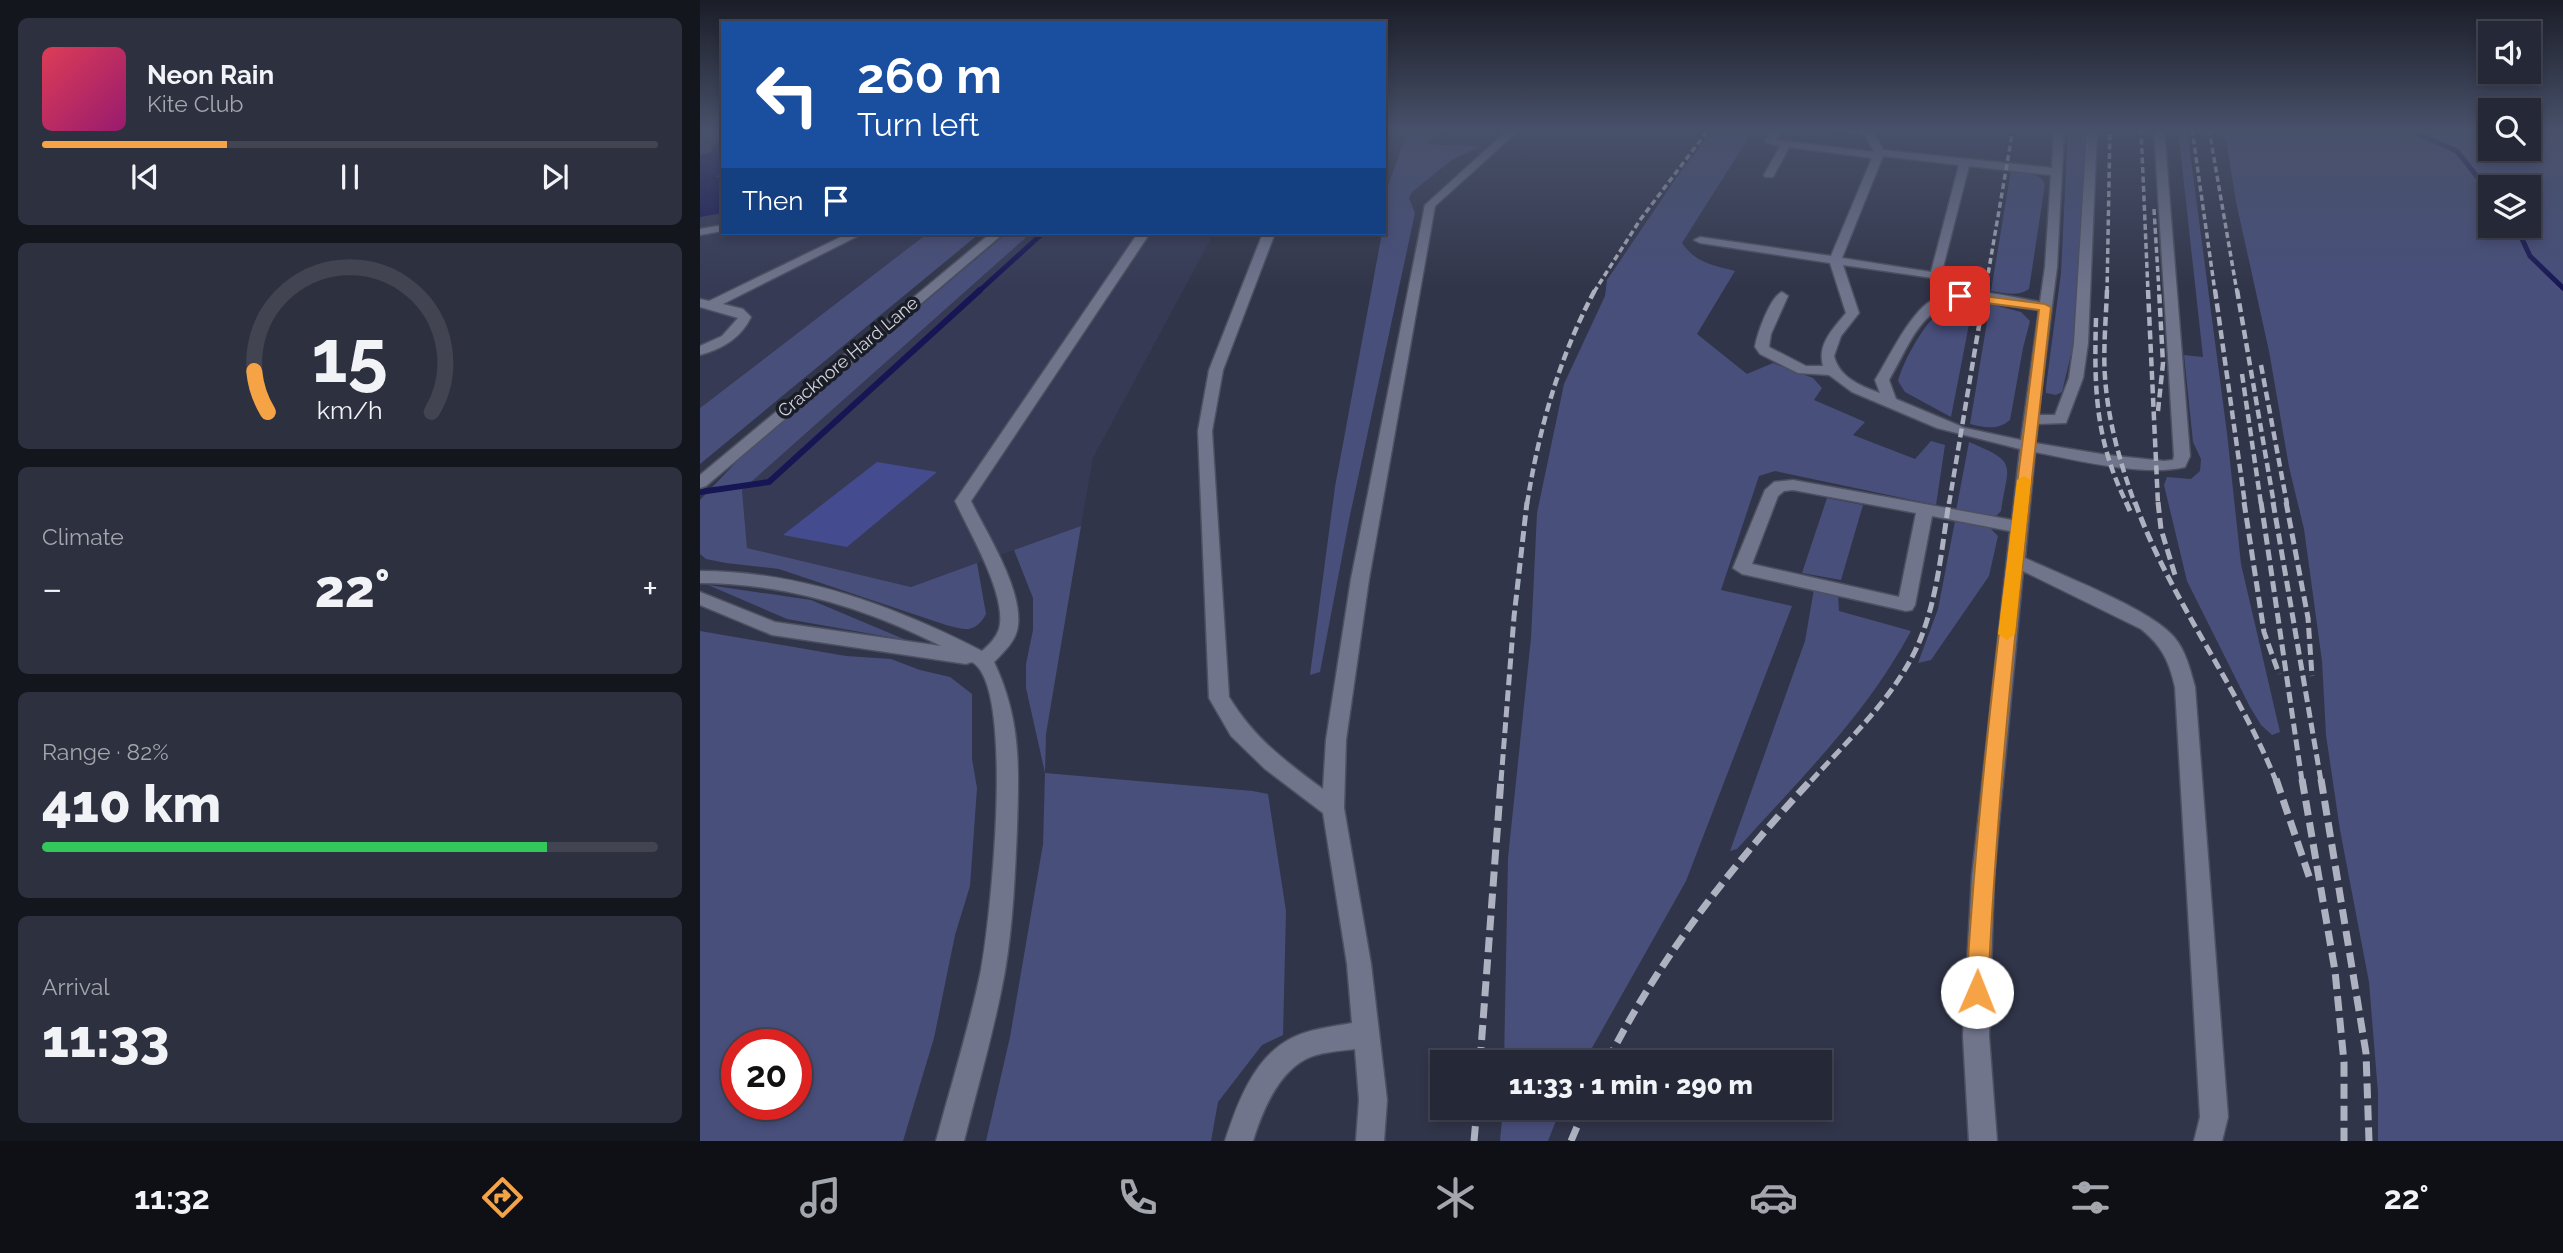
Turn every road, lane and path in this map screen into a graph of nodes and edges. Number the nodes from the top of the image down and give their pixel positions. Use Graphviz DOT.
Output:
graph roads {
  1 [pos="1455,182"];
  2 [pos="1867,182"];
  3 [pos="1960,182"];
  4 [pos="2055,182"];
  5 [pos="2089,182"];
  6 [pos="2163,182"];
  7 [pos="721,228"];
  8 [pos="700,232"];
  9 [pos="854,235"];
  10 [pos="996,235"];
  11 [pos="1143,235"];
  12 [pos="1268,235"];
  13 [pos="1700,240"];
  14 [pos="1835,261"];
  15 [pos="1936,276"];
  16 [pos="1782,296"];
  17 [pos="1960,296"];
  18 [pos="706,304"];
  19 [pos="2045,307"];
  20 [pos="700,351"];
  21 [pos="1834,371"];
  22 [pos="1890,402"];
  23 [pos="2031,419"];
  24 [pos="2028,445"];
  25 [pos="700,483"];
  26 [pos="1925,510"];
  27 [pos="2019,527"];
  28 [pos="2015,561"];
  29 [pos="700,577"];
  30 [pos="700,598"];
  31 [pos="984,660"];
  32 [pos="1333,808"];
  33 [pos="1366,1034"];
  34 [pos="950,1141"];
  35 [pos="1239,1141"];
  36 [pos="1370,1141"];
  37 [pos="1983,1141"];
  38 [pos="2208,1141"];
  1 -- 32 [label="lane"];
  2 -- 14 [label="lane"];
  3 -- 15 [label="lane"];
  4 -- 19 [label="lane"];
  5 -- 23 [label="lane"];
  6 -- 24 [label="lane"];
  7 -- 8 [label="lane"];
  9 -- 18 [label="lane"];
  10 -- 25 [label="lane, Cracknore Hard Lane"];
  11 -- 31 [label="lane"];
  12 -- 32 [label="lane"];
  13 -- 14 [label="lane"];
  14 -- 15 [label="lane"];
  14 -- 21 [label="lane"];
  15 -- 17 [label="lane"];
  16 -- 21 [label="lane"];
  17 -- 19 [label="lane"];
  17 -- 22 [label="lane"];
  18 -- 20 [label="lane"];
  19 -- 23 [label="lane"];
  21 -- 22 [label="lane"];
  22 -- 24 [label="lane"];
  23 -- 24 [label="lane"];
  24 -- 27 [label="lane"];
  26 -- 26 [label="lane"];
  26 -- 27 [label="lane"];
  27 -- 28 [label="lane"];
  28 -- 37 [label="lane"];
  28 -- 38 [label="lane"];
  29 -- 31 [label="lane"];
  30 -- 31 [label="lane"];
  31 -- 34 [label="lane"];
  32 -- 33 [label="lane"];
  33 -- 35 [label="lane"];
  33 -- 36 [label="lane"];
}
